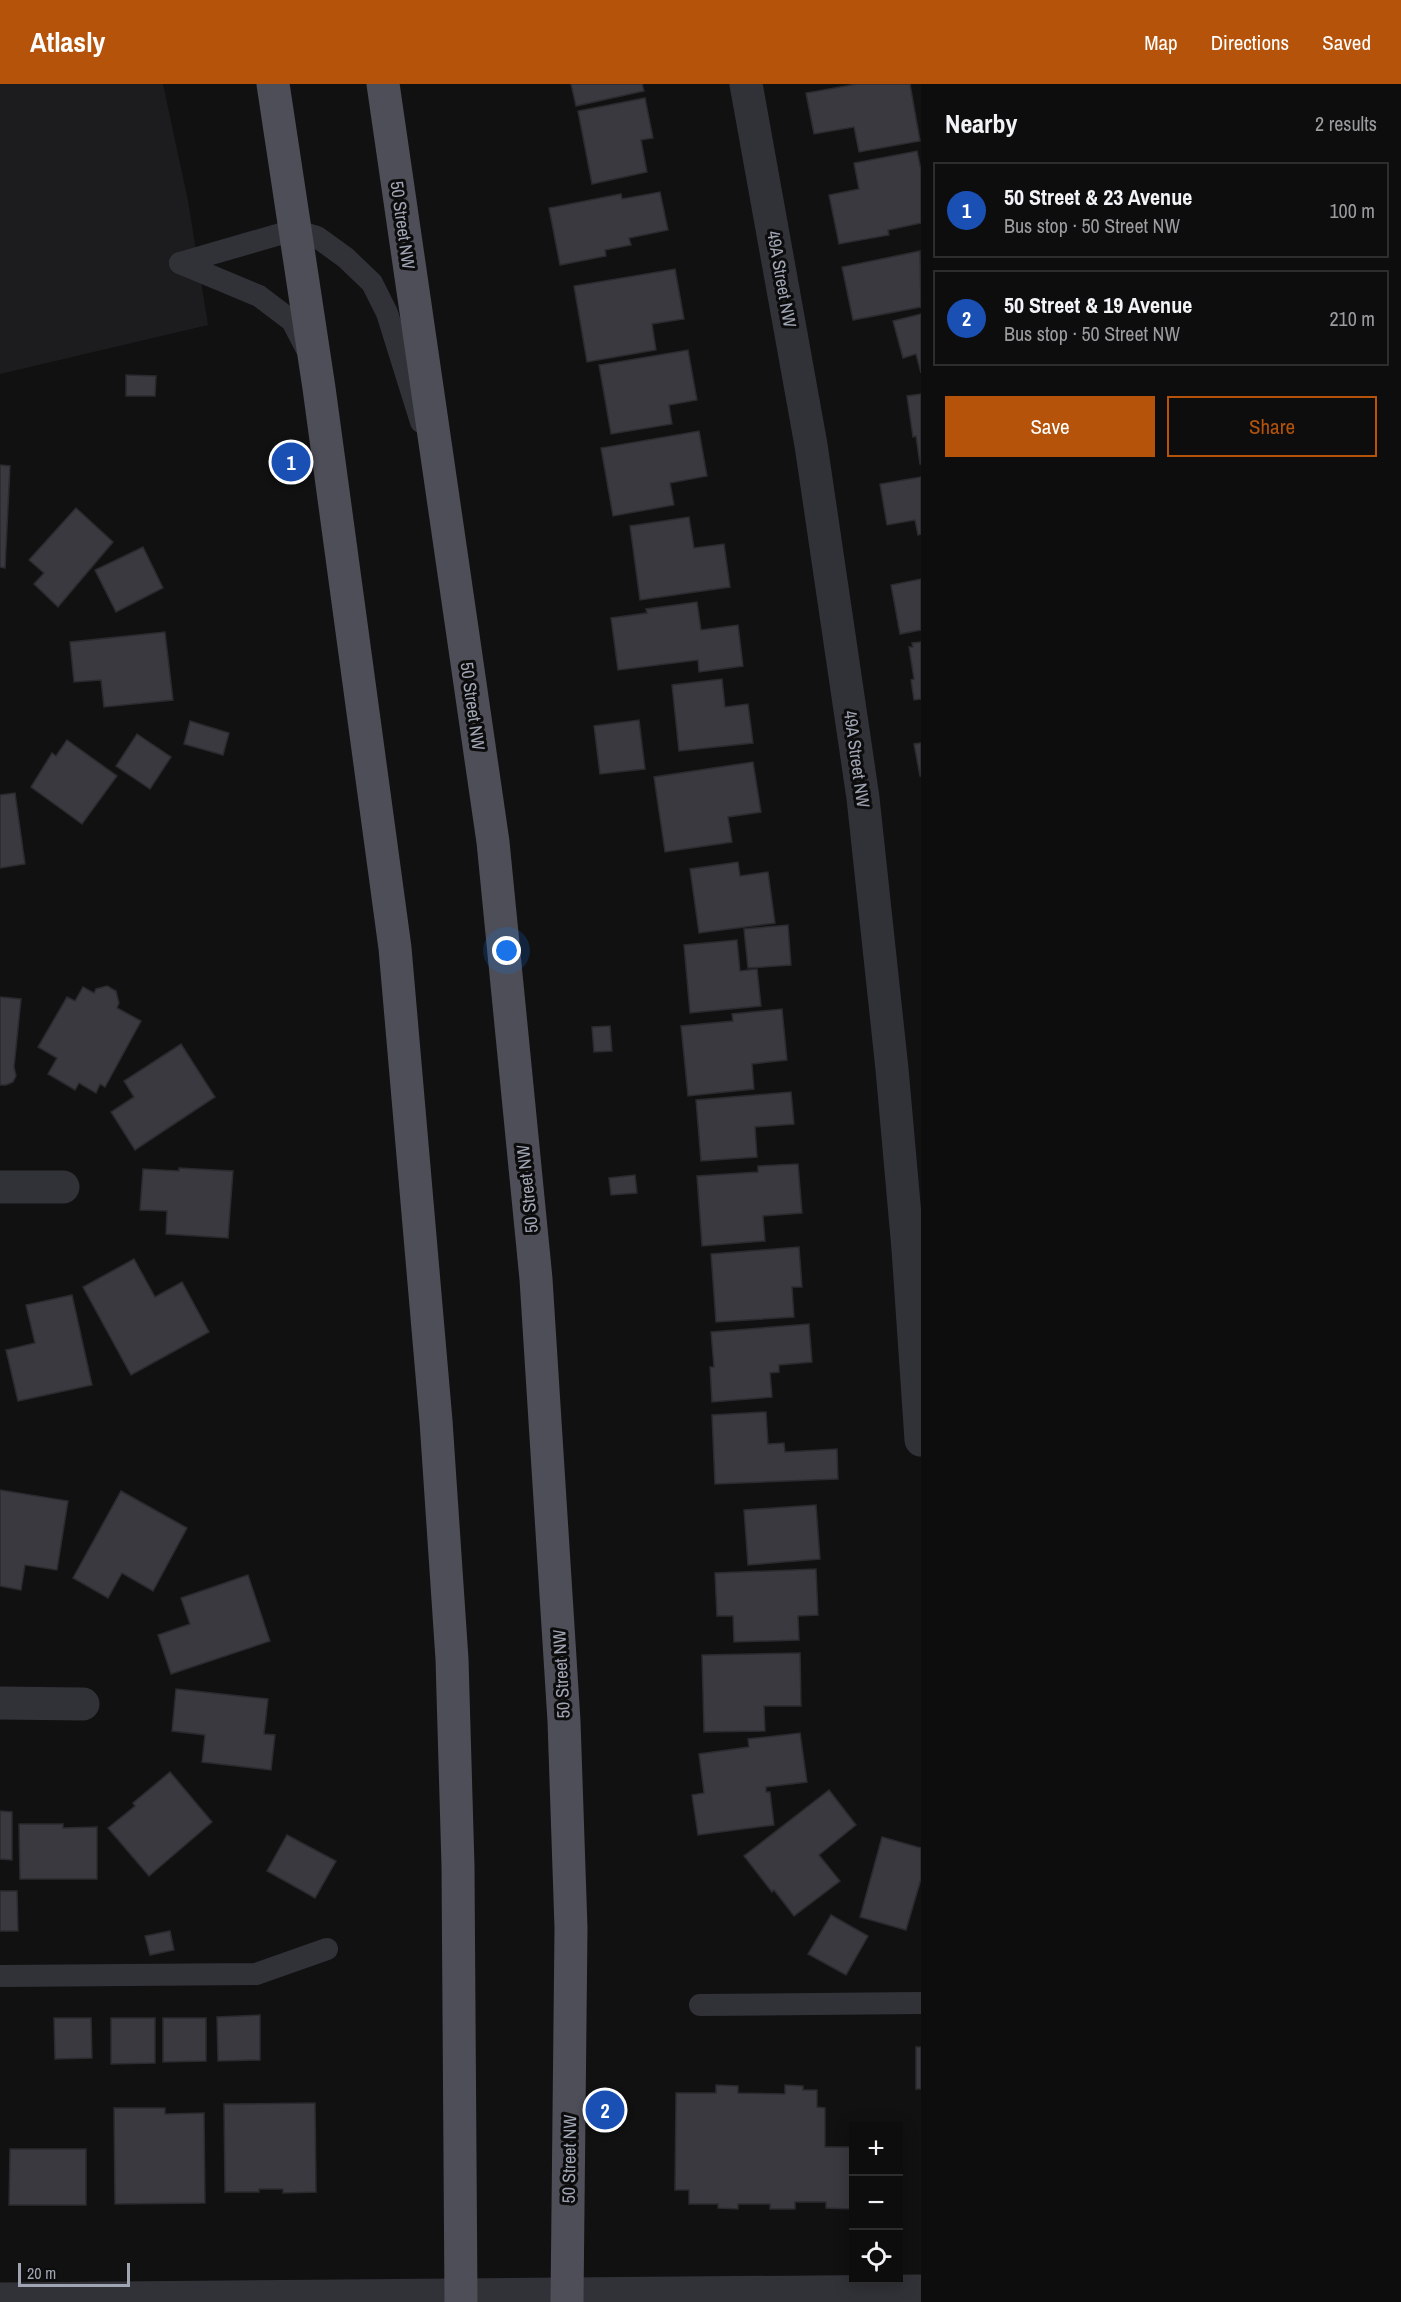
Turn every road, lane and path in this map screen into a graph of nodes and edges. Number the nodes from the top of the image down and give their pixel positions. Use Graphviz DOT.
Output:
graph roads {
  1 [pos="273,84"];
  2 [pos="383,84"];
  3 [pos="746,84"];
  4 [pos="294,230"];
  5 [pos="315,367"];
  6 [pos="440,480"];
  7 [pos="0,1187"];
  8 [pos="63,1187"];
  9 [pos="921,1440"];
  10 [pos="0,1703"];
  11 [pos="83,1704"];
  12 [pos="327,1949"];
  13 [pos="0,1976"];
  14 [pos="921,2002"];
  15 [pos="700,2005"];
  16 [pos="921,2291"];
  17 [pos="568,2298"];
  18 [pos="0,2299"];
  19 [pos="461,2299"];
  1 -- 4 [label="main road"];
  2 -- 6 [label="main road, 50 Street NW"];
  3 -- 9 [label="street, 49A Street NW"];
  4 -- 5 [label="main road"];
  4 -- 5 [label="lane"];
  4 -- 6 [label="lane"];
  5 -- 19 [label="main road"];
  6 -- 17 [label="main road, 50 Street NW"];
  7 -- 8 [label="street"];
  10 -- 11 [label="street"];
  12 -- 13 [label="lane"];
  14 -- 15 [label="lane"];
  16 -- 17 [label="street"];
  17 -- 19 [label="street"];
  18 -- 19 [label="street"];
}
